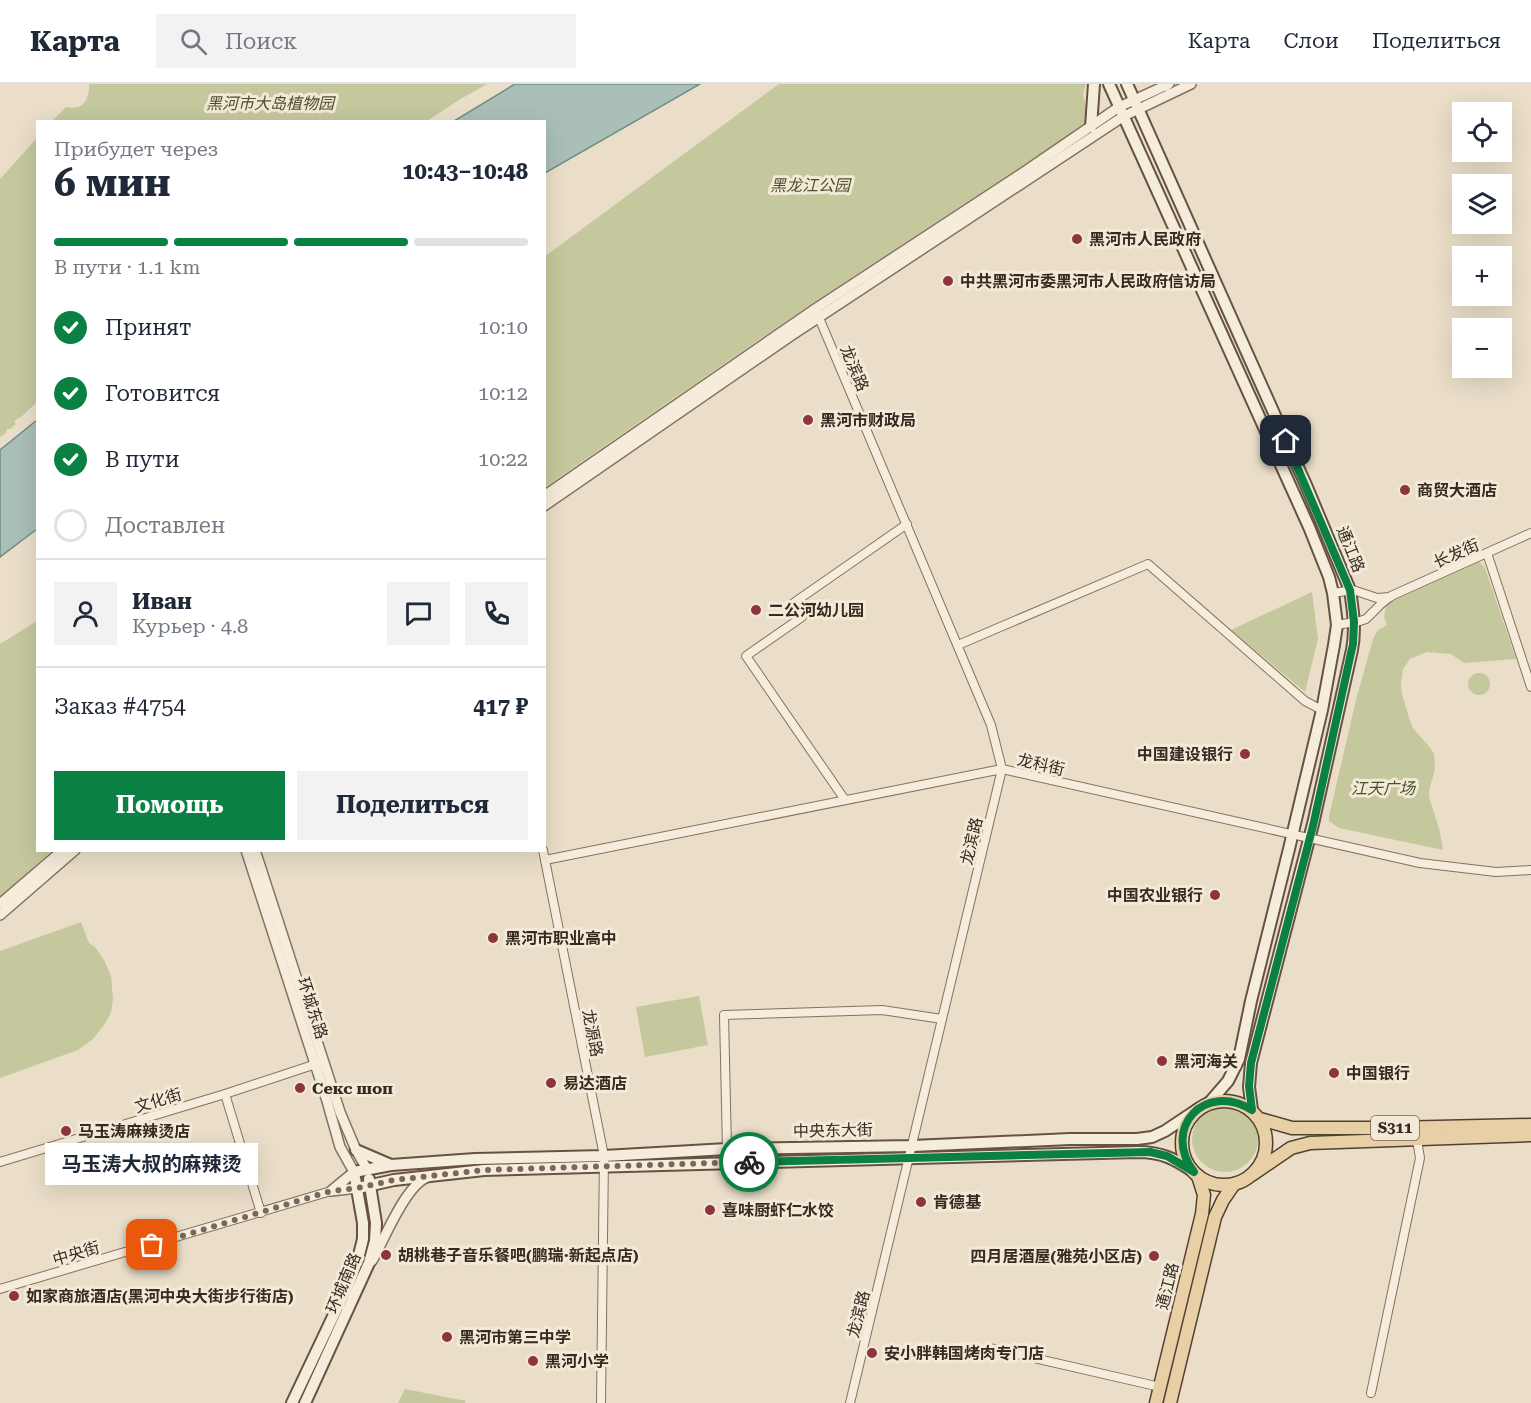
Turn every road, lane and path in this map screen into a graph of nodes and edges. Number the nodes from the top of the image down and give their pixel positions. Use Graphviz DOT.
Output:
graph roads {
  1 [pos="1094,84"];
  2 [pos="1109,84"];
  3 [pos="1120,84"];
  4 [pos="1127,84"];
  5 [pos="1191,84"];
  6 [pos="1166,85"];
  7 [pos="1129,108"];
  8 [pos="1090,127"];
  9 [pos="817,313"];
  10 [pos="546,495"];
  11 [pos="546,505"];
  12 [pos="907,524"];
  13 [pos="1531,533"];
  14 [pos="1487,553"];
  15 [pos="1350,590"];
  16 [pos="1333,593"];
  17 [pos="1391,596"];
  18 [pos="1354,622"];
  19 [pos="1337,625"];
  20 [pos="958,645"];
  21 [pos="1531,687"];
  22 [pos="1322,710"];
  23 [pos="1002,769"];
  24 [pos="845,800"];
  25 [pos="1293,834"];
  26 [pos="1310,838"];
  27 [pos="61,852"];
  28 [pos="73,852"];
  29 [pos="247,852"];
  30 [pos="256,852"];
  31 [pos="543,852"];
  32 [pos="545,860"];
  33 [pos="1531,870"];
  34 [pos="0,904"];
  35 [pos="0,915"];
  36 [pos="942,1019"];
  37 [pos="319,1063"];
  38 [pos="225,1094"];
  39 [pos="1204,1106"];
  40 [pos="1256,1115"];
  41 [pos="1531,1125"];
  42 [pos="1531,1136"];
  43 [pos="1418,1140"];
  44 [pos="912,1146"];
  45 [pos="727,1149"];
  46 [pos="356,1150"];
  47 [pos="909,1158"];
  48 [pos="604,1161"];
  49 [pos="0,1162"];
  50 [pos="392,1165"];
  51 [pos="367,1169"];
  52 [pos="354,1173"];
  53 [pos="1196,1174"];
  54 [pos="1253,1174"];
  55 [pos="432,1175"];
  56 [pos="1234,1184"];
  57 [pos="370,1185"];
  58 [pos="358,1188"];
  59 [pos="331,1191"];
  60 [pos="261,1213"];
  61 [pos="359,1287"];
  62 [pos="0,1290"];
  63 [pos="990,1348"];
  64 [pos="1160,1387"];
  65 [pos="1371,1393"];
  66 [pos="292,1403"];
  67 [pos="305,1403"];
  68 [pos="601,1403"];
  69 [pos="850,1403"];
  70 [pos="1156,1403"];
  71 [pos="1170,1403"];
  1 -- 8 [label="main road"];
  2 -- 7 [label="main road"];
  3 -- 7 [label="main road, 通江路"];
  4 -- 7 [label="main road"];
  5 -- 7 [label="street"];
  6 -- 7 [label="street"];
  7 -- 8 [label="street"];
  7 -- 9 [label="street"];
  7 -- 15 [label="main road, 通江路"];
  7 -- 16 [label="main road, 通江路"];
  8 -- 9 [label="street"];
  9 -- 10 [label="street"];
  9 -- 11 [label="street"];
  9 -- 12 [label="street, 龙滨路"];
  12 -- 20 [label="street, 龙滨路"];
  12 -- 24 [label="street"];
  13 -- 14 [label="street, 长发街"];
  14 -- 17 [label="street, 长发街"];
  14 -- 21 [label="street"];
  15 -- 16 [label="street"];
  15 -- 17 [label="street"];
  15 -- 18 [label="main road, 通江路"];
  16 -- 19 [label="main road, 通江路"];
  17 -- 18 [label="street, 长发街"];
  18 -- 19 [label="street, 长发街"];
  18 -- 26 [label="main road, 通江路"];
  19 -- 22 [label="main road, 通江路"];
  20 -- 22 [label="street"];
  20 -- 23 [label="street, 龙滨路"];
  22 -- 25 [label="main road, 通江路"];
  23 -- 24 [label="street, 龙科街"];
  23 -- 25 [label="street, 龙科街"];
  23 -- 36 [label="street, 龙滨路"];
  24 -- 32 [label="street, 龙科街"];
  25 -- 26 [label="street, 龙科街"];
  25 -- 39 [label="main road, 通江路"];
  26 -- 33 [label="street, 龙科街"];
  26 -- 40 [label="main road, 通江路"];
  27 -- 34 [label="street"];
  28 -- 35 [label="street"];
  29 -- 37 [label="street, 环城东路"];
  30 -- 37 [label="street, 环城东路"];
  31 -- 32 [label="street, 龙源路"];
  32 -- 48 [label="street, 龙源路"];
  36 -- 44 [label="street, 龙滨路"];
  36 -- 45 [label="street"];
  37 -- 38 [label="street, 文化街"];
  37 -- 46 [label="street, 环城东路"];
  37 -- 52 [label="street, 环城东路"];
  38 -- 49 [label="street, 文化街"];
  38 -- 60 [label="street"];
  39 -- 40 [label="main road"];
  39 -- 44 [label="main road, 中央东大街"];
  39 -- 53 [label="main road"];
  40 -- 41 [label="main road, S311"];
  40 -- 54 [label="main road"];
  42 -- 43 [label="main road"];
  43 -- 54 [label="main road"];
  43 -- 65 [label="street"];
  44 -- 45 [label="main road, 中央东大街"];
  44 -- 47 [label="street, 龙滨路"];
  45 -- 48 [label="main road, 中央东大街"];
  46 -- 50 [label="main road"];
  46 -- 51 [label="street, 环城东路"];
  47 -- 48 [label="main road, 中央东大街"];
  47 -- 53 [label="main road, 中央东大街"];
  47 -- 69 [label="street, 龙滨路"];
  48 -- 50 [label="main road, 中央东大街"];
  48 -- 55 [label="main road, 中央东大街"];
  48 -- 68 [label="street, 龙源路"];
  50 -- 51 [label="main road, 中央东大街"];
  51 -- 52 [label="main road, 中央东大街"];
  51 -- 57 [label="main road, 环城南路"];
  52 -- 58 [label="main road, 环城南路"];
  52 -- 59 [label="street"];
  53 -- 56 [label="main road"];
  53 -- 64 [label="main road, 通江路"];
  54 -- 56 [label="main road"];
  55 -- 57 [label="main road, 中央东大街"];
  55 -- 61 [label="street"];
  56 -- 71 [label="main road, 通江路"];
  57 -- 58 [label="main road, 中央东大街"];
  57 -- 61 [label="main road, 环城南路"];
  58 -- 59 [label="street"];
  58 -- 66 [label="main road, 环城南路"];
  59 -- 60 [label="street, 中央街"];
  60 -- 62 [label="street, 中央街"];
  61 -- 67 [label="main road, 环城南路"];
  63 -- 64 [label="street"];
  64 -- 70 [label="main road, 通江路"];
}
